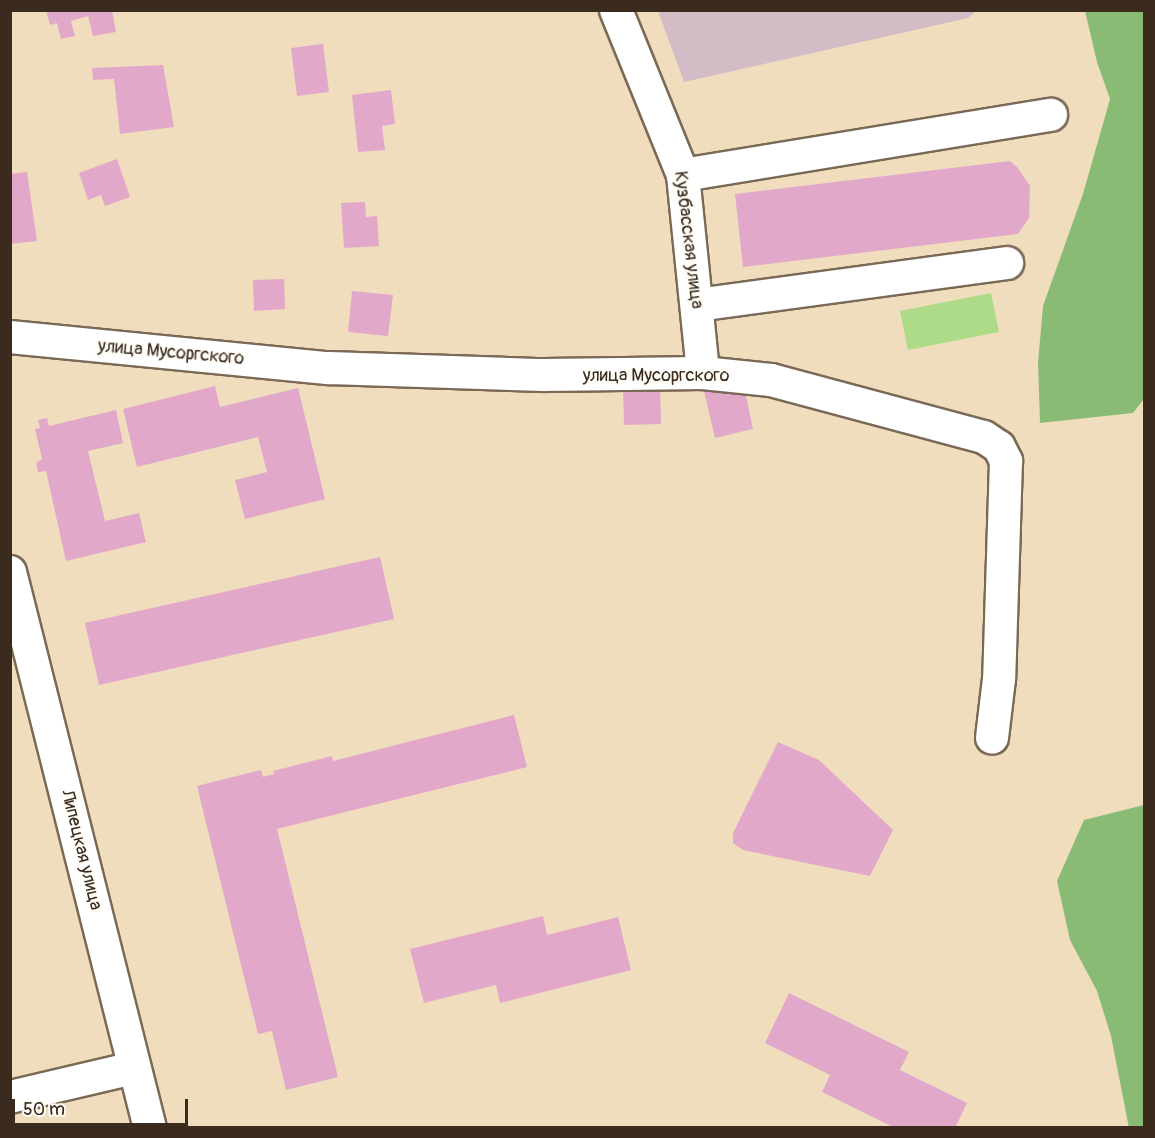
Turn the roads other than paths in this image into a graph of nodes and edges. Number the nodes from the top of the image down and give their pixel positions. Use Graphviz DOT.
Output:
graph roads {
  1 [pos="616,10"];
  2 [pos="1051,116"];
  3 [pos="683,175"];
  4 [pos="1006,263"];
  5 [pos="697,305"];
  6 [pos="10,337"];
  7 [pos="703,373"];
  8 [pos="10,572"];
  9 [pos="992,738"];
  10 [pos="134,1068"];
  11 [pos="10,1097"];
  12 [pos="150,1128"];
  1 -- 3 [label="street, Кузбасская улица"];
  2 -- 3 [label="street"];
  3 -- 5 [label="street, Кузбасская улица"];
  4 -- 5 [label="street"];
  5 -- 7 [label="street, Кузбасская улица"];
  6 -- 7 [label="street, улица Мусоргского"];
  7 -- 9 [label="street, улица Мусоргского"];
  8 -- 10 [label="street, Липецкая улица"];
  10 -- 11 [label="street"];
  10 -- 12 [label="street, Липецкая улица"];
}
